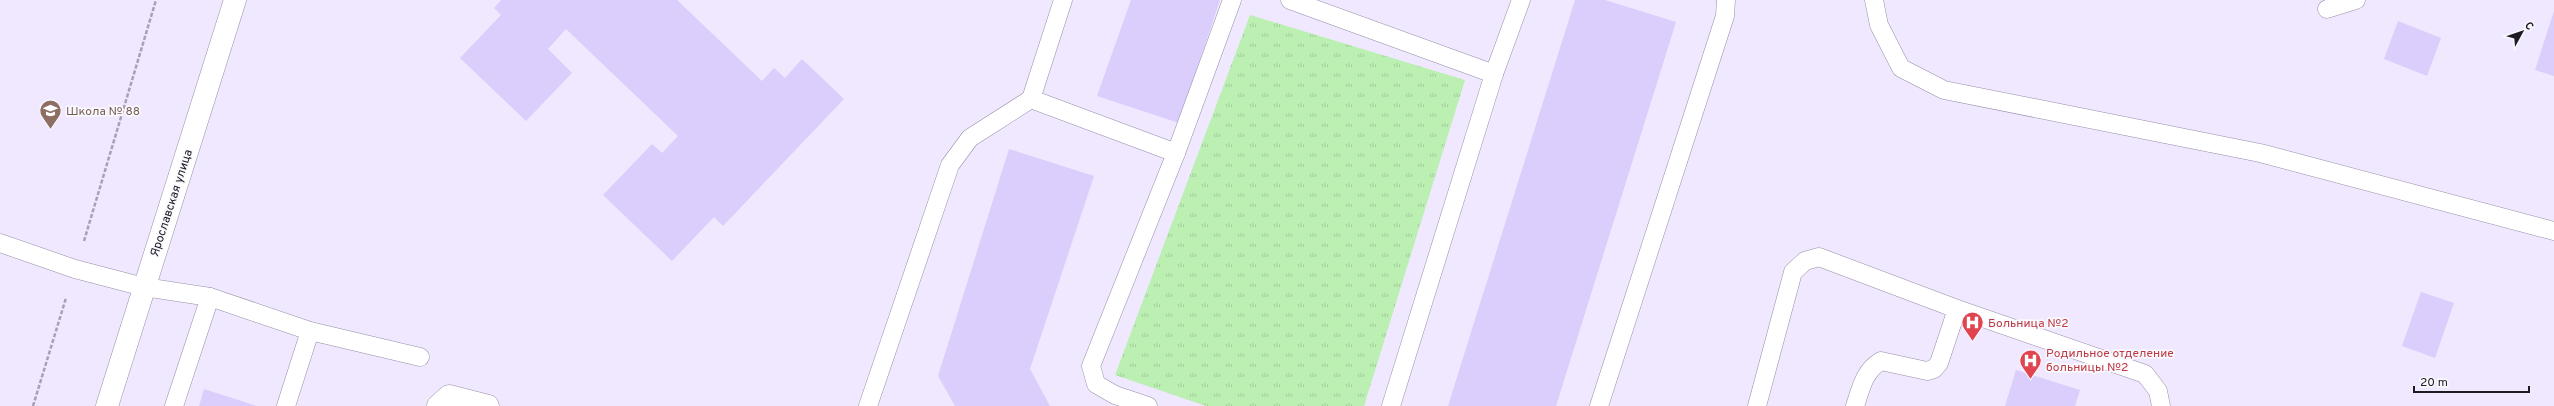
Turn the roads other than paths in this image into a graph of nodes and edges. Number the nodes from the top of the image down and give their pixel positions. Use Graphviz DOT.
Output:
graph roads {
  1 [pos="235,0"];
  2 [pos="1063,0"];
  3 [pos="1232,0"];
  4 [pos="1290,0"];
  5 [pos="1521,0"];
  6 [pos="1726,0"];
  7 [pos="1874,0"];
  8 [pos="2356,0"];
  9 [pos="2327,9"];
  10 [pos="1494,74"];
  11 [pos="1031,99"];
  12 [pos="1176,153"];
  13 [pos="2554,231"];
  14 [pos="0,243"];
  15 [pos="144,287"];
  16 [pos="210,297"];
  17 [pos="1957,309"];
  18 [pos="310,331"];
  19 [pos="420,357"];
  20 [pos="443,401"];
  21 [pos="107,406"];
  22 [pos="174,406"];
  23 [pos="286,406"];
  24 [pos="488,406"];
  25 [pos="868,406"];
  26 [pos="1148,406"];
  27 [pos="1391,406"];
  28 [pos="1598,406"];
  29 [pos="1757,406"];
  30 [pos="1855,406"];
  31 [pos="2161,406"];
  1 -- 15 [label="street, Ярославская улица"];
  2 -- 11 [label="lane"];
  3 -- 12 [label="lane"];
  4 -- 10 [label="lane"];
  5 -- 10 [label="lane"];
  6 -- 28 [label="lane"];
  7 -- 13 [label="lane"];
  8 -- 9 [label="lane"];
  10 -- 27 [label="lane"];
  11 -- 12 [label="lane"];
  11 -- 25 [label="lane"];
  12 -- 26 [label="lane"];
  14 -- 15 [label="lane"];
  15 -- 16 [label="lane"];
  15 -- 21 [label="street, Ярославская улица"];
  16 -- 18 [label="lane"];
  16 -- 22 [label="lane"];
  17 -- 29 [label="lane"];
  17 -- 30 [label="lane"];
  17 -- 31 [label="lane"];
  18 -- 19 [label="lane"];
  18 -- 23 [label="lane"];
  20 -- 24 [label="street"];
}
